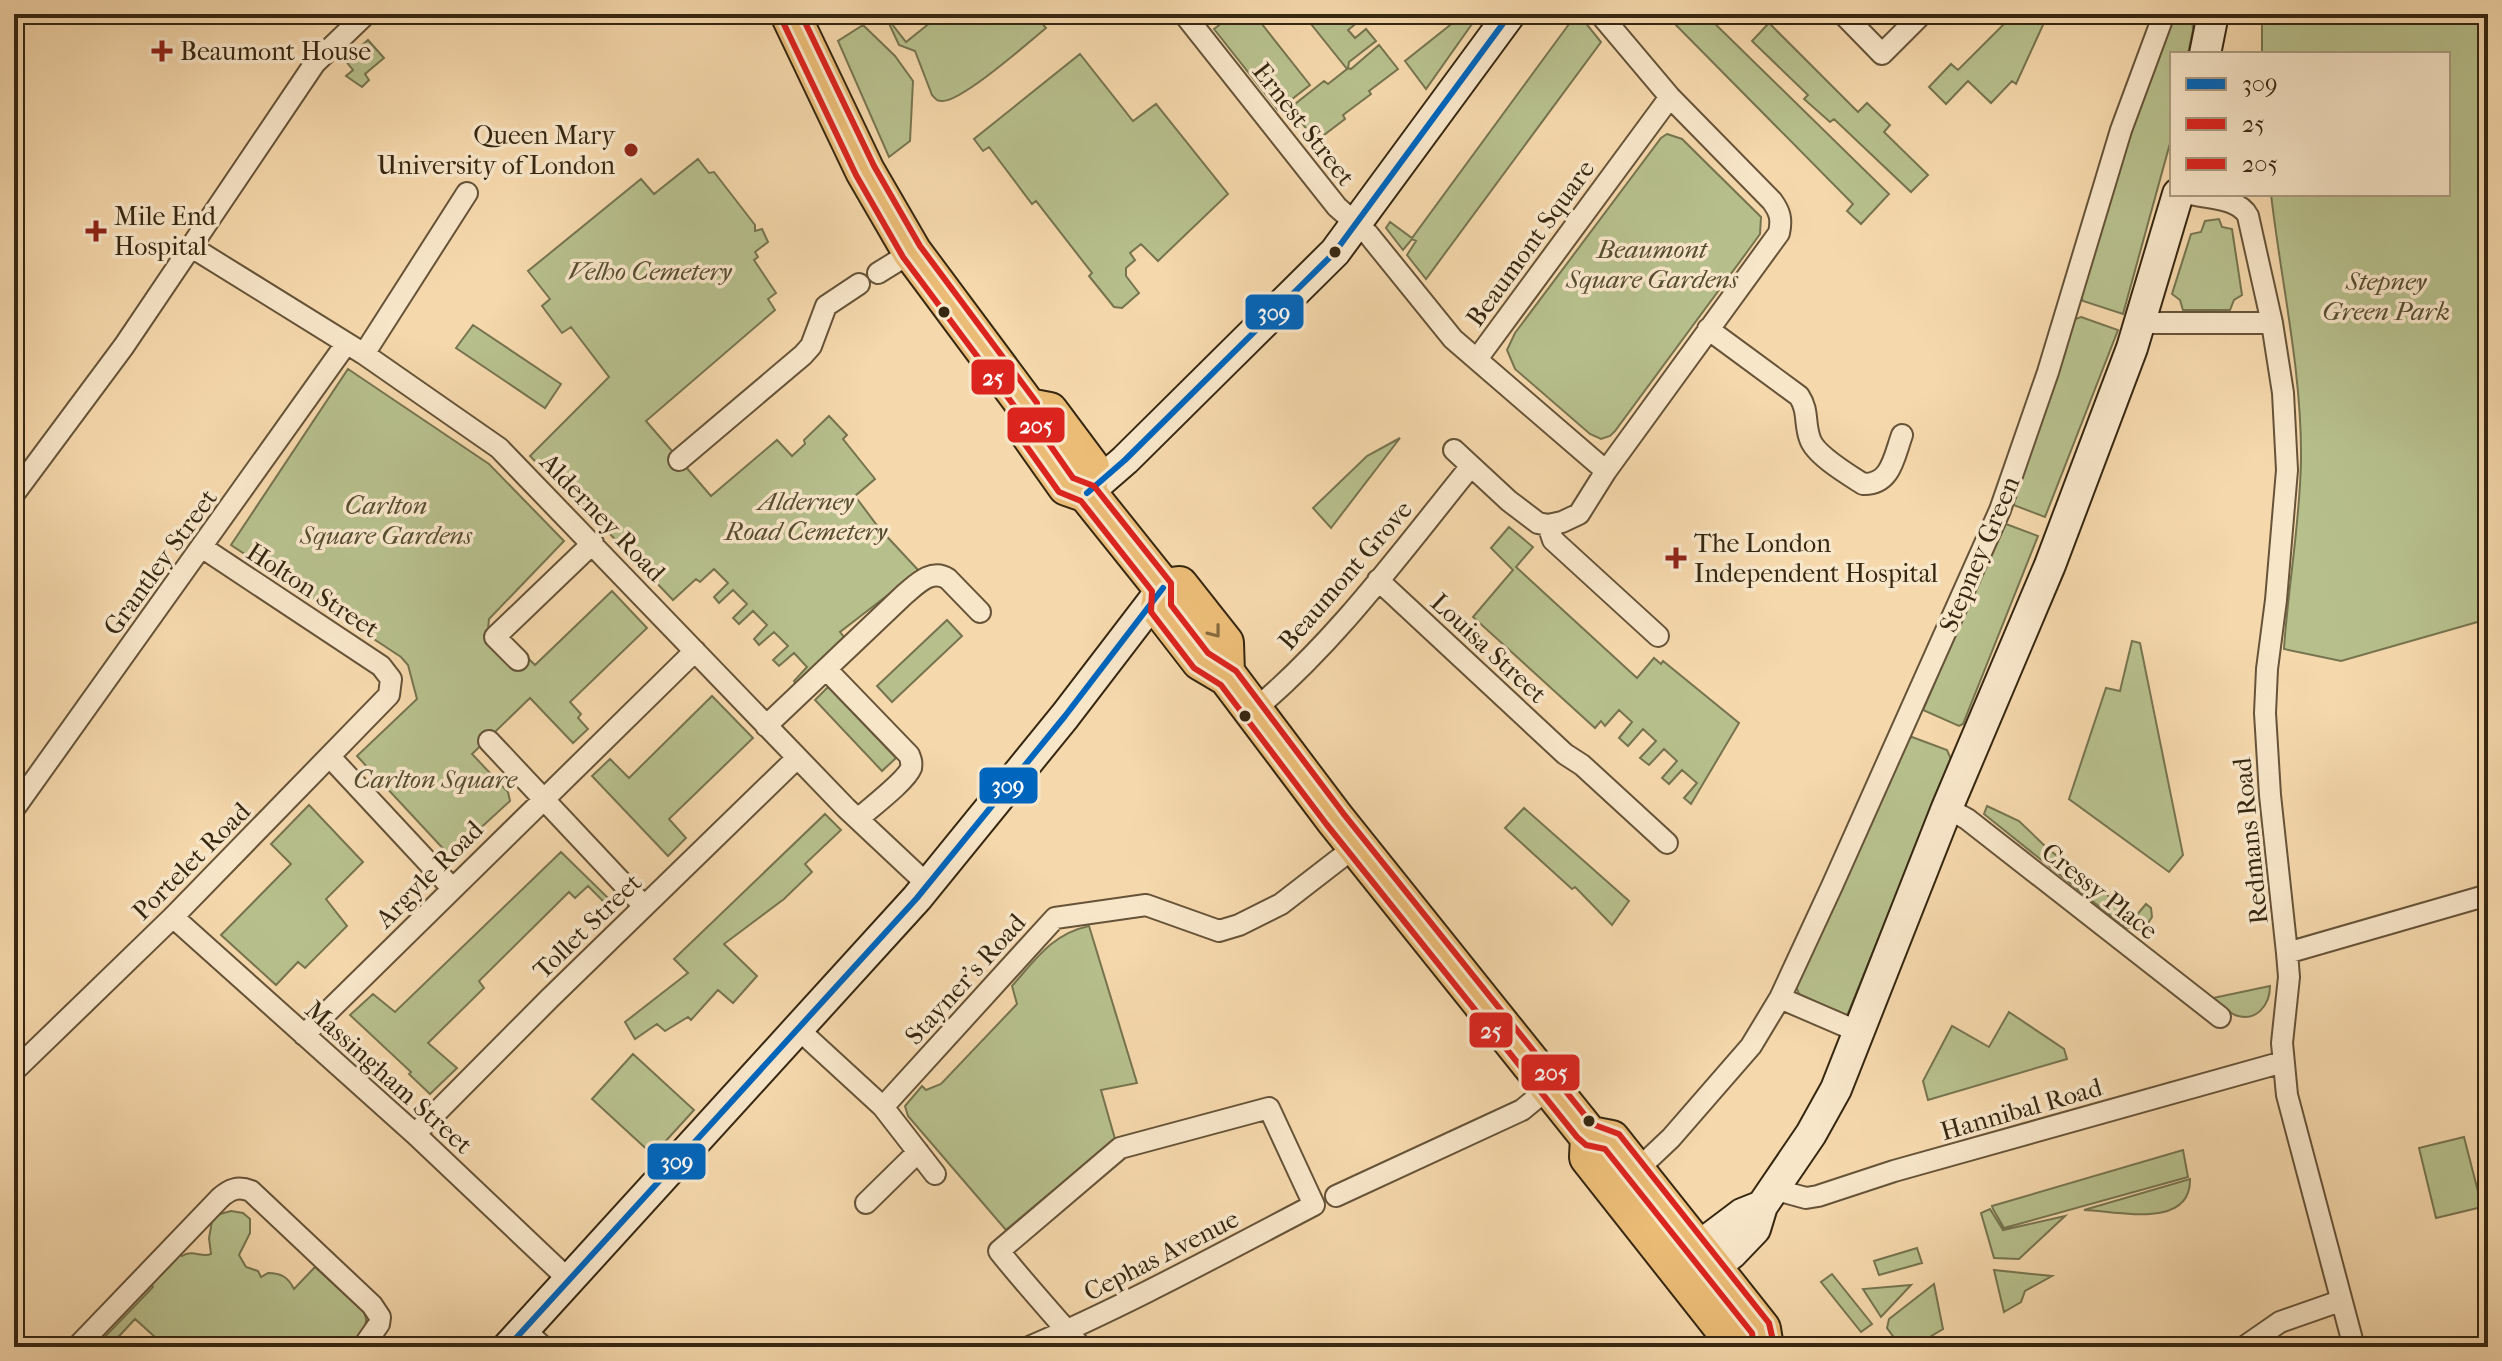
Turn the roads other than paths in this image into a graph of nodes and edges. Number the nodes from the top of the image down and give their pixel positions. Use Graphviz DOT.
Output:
graph roads {
  1 [pos="366,14"];
  2 [pos="790,14"];
  3 [pos="1184,14"];
  4 [pos="1510,14"];
  5 [pos="1600,14"];
  6 [pos="1843,14"];
  7 [pos="1922,14"];
  8 [pos="2164,14"];
  9 [pos="2213,14"];
  10 [pos="2232,14"];
  11 [pos="2205,52"];
  12 [pos="2225,52"];
  13 [pos="1670,97"];
  14 [pos="467,193"];
  15 [pos="2177,196"];
  16 [pos="2199,196"];
  17 [pos="1356,225"];
  18 [pos="190,246"];
  19 [pos="912,252"];
  20 [pos="878,273"];
  21 [pos="859,284"];
  22 [pos="2140,323"];
  23 [pos="2272,323"];
  24 [pos="1708,329"];
  25 [pos="355,349"];
  26 [pos="1477,359"];
  27 [pos="1902,435"];
  28 [pos="1454,450"];
  29 [pos="679,460"];
  30 [pos="1471,466"];
  31 [pos="1606,471"];
  32 [pos="1087,493"];
  33 [pos="14,494"];
  34 [pos="1548,525"];
  35 [pos="593,543"];
  36 [pos="203,548"];
  37 [pos="1378,580"];
  38 [pos="1163,588"];
  39 [pos="980,612"];
  40 [pos="1658,636"];
  41 [pos="695,651"];
  42 [pos="518,660"];
  43 [pos="826,669"];
  44 [pos="391,679"];
  45 [pos="1253,711"];
  46 [pos="766,726"];
  47 [pos="489,741"];
  48 [pos="330,757"];
  49 [pos="797,758"];
  50 [pos="543,799"];
  51 [pos="1947,808"];
  52 [pos="14,809"];
  53 [pos="858,819"];
  54 [pos="1667,843"];
  55 [pos="1356,846"];
  56 [pos="928,885"];
  57 [pos="452,888"];
  58 [pos="2488,895"];
  59 [pos="644,906"];
  60 [pos="173,917"];
  61 [pos="2287,953"];
  62 [pos="1780,998"];
  63 [pos="2220,1017"];
  64 [pos="797,1028"];
  65 [pos="1859,1032"];
  66 [pos="304,1035"];
  67 [pos="19,1056"];
  68 [pos="2283,1062"];
  69 [pos="1550,1087"];
  70 [pos="883,1107"];
  71 [pos="415,1134"];
  72 [pos="1590,1136"];
  73 [pos="918,1152"];
  74 [pos="1635,1172"];
  75 [pos="935,1174"];
  76 [pos="1336,1196"];
  77 [pos="1768,1198"];
  78 [pos="866,1203"];
  79 [pos="1694,1267"];
  80 [pos="568,1279"];
  81 [pos="2340,1301"];
  82 [pos="1067,1331"];
  83 [pos="525,1341"];
  84 [pos="77,1347"];
  85 [pos="363,1347"];
  86 [pos="1029,1347"];
  87 [pos="1081,1347"];
  88 [pos="1739,1347"];
  89 [pos="1764,1347"];
  90 [pos="2244,1347"];
  91 [pos="2354,1347"];
  1 -- 18 [label="street"];
  2 -- 19 [label="highway"];
  3 -- 17 [label="street, Ernest Street"];
  4 -- 17 [label="main road"];
  5 -- 13 [label="street"];
  6 -- 7 [label="street"];
  8 -- 62 [label="street, Stepney Green"];
  9 -- 11 [label="main road"];
  10 -- 12 [label="main road"];
  13 -- 24 [label="street"];
  13 -- 26 [label="street, Beaumont Square"];
  14 -- 25 [label="street, Grantley Street"];
  15 -- 22 [label="main road"];
  16 -- 23 [label="street, Redmans Road"];
  17 -- 26 [label="street, Ernest Street"];
  17 -- 32 [label="main road"];
  18 -- 25 [label="street, Alderney Road"];
  18 -- 33 [label="street"];
  19 -- 20 [label="street"];
  19 -- 32 [label="highway"];
  21 -- 29 [label="street"];
  22 -- 23 [label="street"];
  22 -- 51 [label="main road"];
  23 -- 61 [label="street, Redmans Road"];
  24 -- 27 [label="street"];
  24 -- 31 [label="street"];
  25 -- 35 [label="street, Alderney Road"];
  25 -- 36 [label="street, Grantley Street"];
  26 -- 31 [label="street, Beaumont Square"];
  28 -- 30 [label="street"];
  30 -- 34 [label="street"];
  30 -- 37 [label="street, Beaumont Grove"];
  31 -- 34 [label="street"];
  32 -- 38 [label="highway"];
  34 -- 40 [label="street"];
  35 -- 41 [label="street, Alderney Road"];
  35 -- 42 [label="street"];
  36 -- 44 [label="street, Holton Street"];
  36 -- 52 [label="street, Grantley Street"];
  37 -- 45 [label="street, Beaumont Grove"];
  37 -- 54 [label="street, Louisa Street"];
  38 -- 45 [label="highway"];
  38 -- 56 [label="main road"];
  39 -- 43 [label="street"];
  41 -- 46 [label="street, Alderney Road"];
  41 -- 50 [label="street, Argyle Road"];
  43 -- 46 [label="street"];
  43 -- 53 [label="street"];
  44 -- 48 [label="street, Portelet Road"];
  45 -- 55 [label="highway"];
  46 -- 49 [label="street, Alderney Road"];
  47 -- 50 [label="street"];
  48 -- 57 [label="street"];
  48 -- 60 [label="street, Portelet Road"];
  49 -- 53 [label="street, Alderney Road"];
  49 -- 59 [label="street, Tollet Street"];
  50 -- 57 [label="street, Argyle Road"];
  50 -- 59 [label="street"];
  51 -- 63 [label="street, Cressy Place"];
  51 -- 65 [label="main road"];
  53 -- 56 [label="street, Alderney Road"];
  55 -- 69 [label="highway"];
  55 -- 70 [label="street, Stayner's Road"];
  56 -- 64 [label="main road"];
  57 -- 66 [label="street, Argyle Road"];
  58 -- 61 [label="street"];
  59 -- 71 [label="street, Tollet Street"];
  60 -- 66 [label="street, Massingham Street"];
  60 -- 67 [label="street, Portelet Road"];
  61 -- 68 [label="street, Redmans Road"];
  62 -- 65 [label="street"];
  62 -- 74 [label="street, Stepney Green"];
  64 -- 70 [label="street"];
  64 -- 80 [label="main road"];
  65 -- 77 [label="main road"];
  66 -- 71 [label="street, Massingham Street"];
  68 -- 77 [label="street, Hannibal Road"];
  68 -- 81 [label="street, Redmans Road"];
  69 -- 72 [label="highway"];
  69 -- 76 [label="street"];
  70 -- 73 [label="street"];
  71 -- 80 [label="street, Massingham Street"];
  72 -- 74 [label="highway"];
  72 -- 79 [label="highway"];
  73 -- 75 [label="street"];
  73 -- 78 [label="street"];
  74 -- 79 [label="highway"];
  77 -- 79 [label="main road"];
  79 -- 88 [label="highway"];
  79 -- 89 [label="highway"];
  80 -- 83 [label="main road"];
  81 -- 90 [label="street"];
  81 -- 91 [label="street, Redmans Road"];
  82 -- 82 [label="street, Cephas Avenue"];
  82 -- 86 [label="street, Cephas Avenue"];
  82 -- 87 [label="street"];
  84 -- 85 [label="street"];
}
